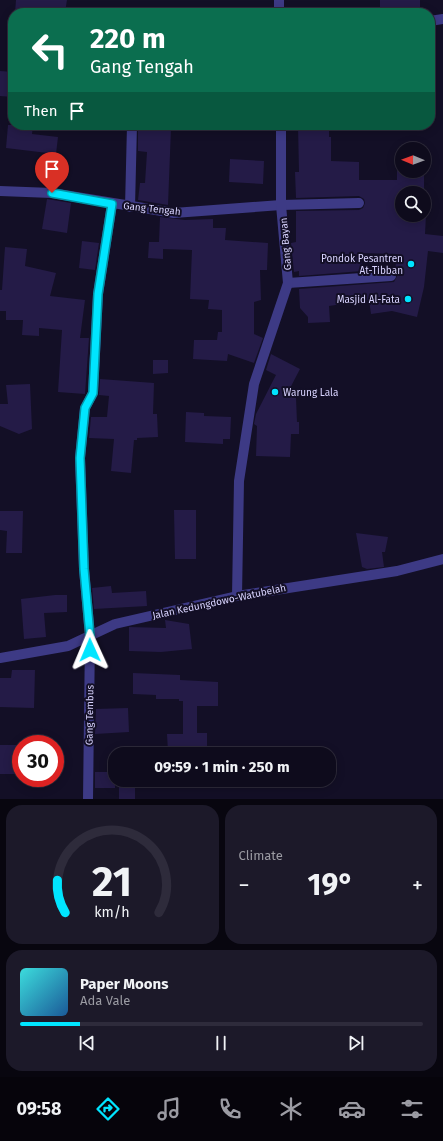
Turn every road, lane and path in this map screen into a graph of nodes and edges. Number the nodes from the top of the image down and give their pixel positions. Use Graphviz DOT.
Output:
graph roads {
  1 [pos="132,130"];
  2 [pos="281,130"];
  3 [pos="0,191"];
  4 [pos="358,203"];
  5 [pos="112,204"];
  6 [pos="281,205"];
  7 [pos="130,207"];
  8 [pos="391,276"];
  9 [pos="288,283"];
  10 [pos="443,559"];
  11 [pos="237,596"];
  12 [pos="90,636"];
  13 [pos="0,658"];
  14 [pos="88,799"];
  1 -- 7 [label="street"];
  2 -- 6 [label="street, Gang Bayan"];
  3 -- 5 [label="street, Gang Tengah"];
  4 -- 6 [label="street, Gang Tengah"];
  5 -- 7 [label="street, Gang Tengah"];
  5 -- 12 [label="street, Gang Tembus"];
  6 -- 7 [label="street, Gang Tengah"];
  6 -- 9 [label="street, Gang Bayan"];
  8 -- 9 [label="street"];
  9 -- 11 [label="street"];
  10 -- 11 [label="street, Jalan Kedungdowo-Watubelah"];
  11 -- 12 [label="street, Jalan Kedungdowo-Watubelah"];
  12 -- 13 [label="street, Jalan Kedungdowo-Watubelah"];
  12 -- 14 [label="street, Gang Tembus"];
}
